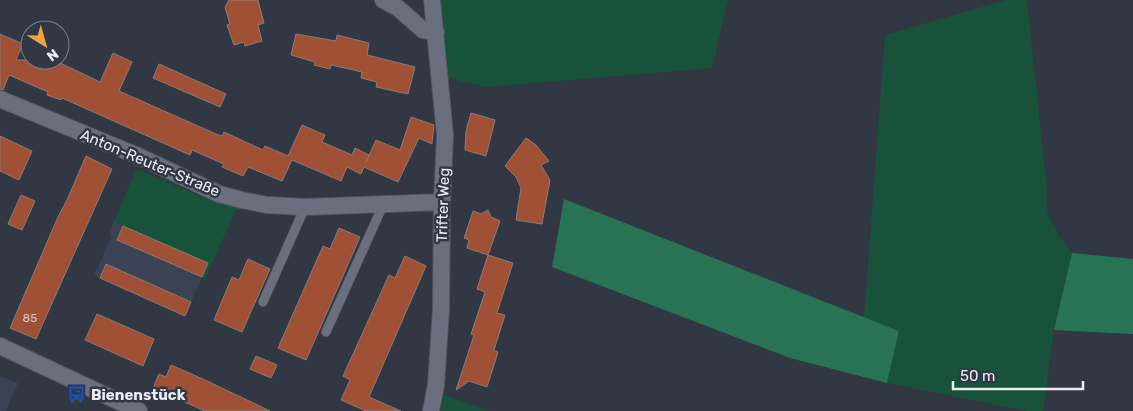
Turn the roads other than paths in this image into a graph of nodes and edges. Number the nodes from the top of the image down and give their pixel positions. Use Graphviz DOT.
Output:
graph roads {
  1 [pos="383,0"];
  2 [pos="432,0"];
  3 [pos="436,32"];
  4 [pos="0,99"];
  5 [pos="442,202"];
  6 [pos="384,203"];
  7 [pos="305,207"];
  8 [pos="263,302"];
  9 [pos="326,332"];
  10 [pos="0,346"];
  11 [pos="108,405"];
  12 [pos="139,411"];
  13 [pos="431,411"];
  1 -- 3 [label="street"];
  2 -- 3 [label="street, Trifter Weg"];
  3 -- 5 [label="street, Trifter Weg"];
  4 -- 7 [label="street, Anton-Reuter-Straße"];
  5 -- 6 [label="street, Anton-Reuter-Straße"];
  5 -- 13 [label="street, Trifter Weg"];
  6 -- 7 [label="street, Anton-Reuter-Straße"];
  6 -- 9 [label="lane"];
  7 -- 8 [label="lane"];
  10 -- 11 [label="street"];
  11 -- 12 [label="street"];
}
